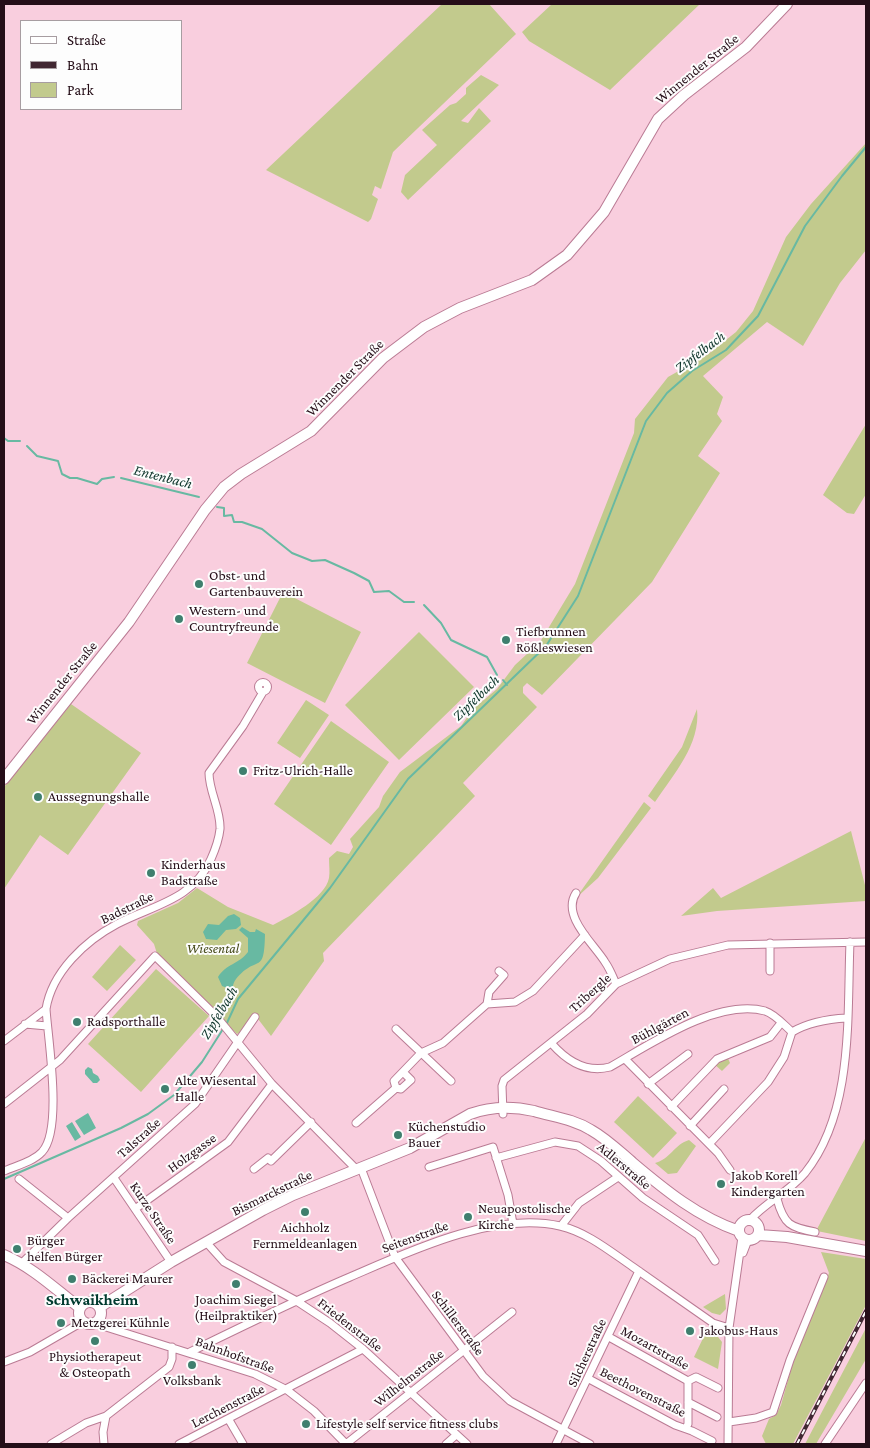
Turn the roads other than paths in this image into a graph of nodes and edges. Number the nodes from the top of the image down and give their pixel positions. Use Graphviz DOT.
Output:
graph roads {
  1 [pos="787,4"];
  2 [pos="263,692"];
  3 [pos="4,779"];
  4 [pos="576,893"];
  5 [pos="585,935"];
  6 [pos="850,942"];
  7 [pos="866,942"];
  8 [pos="770,943"];
  9 [pos="499,971"];
  10 [pos="770,971"];
  11 [pos="616,984"];
  12 [pos="488,1004"];
  13 [pos="46,1009"];
  14 [pos="255,1017"];
  15 [pos="847,1018"];
  16 [pos="781,1023"];
  17 [pos="25,1024"];
  18 [pos="47,1026"];
  19 [pos="396,1029"];
  20 [pos="792,1032"];
  21 [pos="4,1041"];
  22 [pos="238,1042"];
  23 [pos="552,1044"];
  24 [pos="421,1053"];
  25 [pos="688,1054"];
  26 [pos="625,1059"];
  27 [pos="51,1068"];
  28 [pos="451,1080"];
  29 [pos="272,1084"];
  30 [pos="648,1084"];
  31 [pos="724,1089"];
  32 [pos="4,1104"];
  33 [pos="671,1108"];
  34 [pos="503,1110"];
  35 [pos="311,1122"];
  36 [pos="356,1123"];
  37 [pos="690,1126"];
  38 [pos="709,1144"];
  39 [pos="496,1158"];
  40 [pos="429,1167"];
  41 [pos="254,1169"];
  42 [pos="359,1169"];
  43 [pos="730,1170"];
  44 [pos="4,1171"];
  45 [pos="618,1177"];
  46 [pos="114,1178"];
  47 [pos="19,1179"];
  48 [pos="777,1199"];
  49 [pos="135,1209"];
  50 [pos="68,1218"];
  51 [pos="513,1224"];
  52 [pos="561,1226"];
  53 [pos="756,1226"];
  54 [pos="815,1232"];
  55 [pos="742,1233"];
  56 [pos="206,1242"];
  57 [pos="866,1251"];
  58 [pos="4,1255"];
  59 [pos="394,1257"];
  60 [pos="716,1261"];
  61 [pos="171,1262"];
  62 [pos="22,1263"];
  63 [pos="639,1271"];
  64 [pos="824,1277"];
  65 [pos="295,1300"];
  66 [pos="100,1307"];
  67 [pos="80,1308"];
  68 [pos="512,1312"];
  69 [pos="98,1321"];
  70 [pos="82,1322"];
  71 [pos="729,1328"];
  72 [pos="609,1337"];
  73 [pos="172,1347"];
  74 [pos="363,1350"];
  75 [pos="463,1351"];
  76 [pos="190,1352"];
  77 [pos="4,1362"];
  78 [pos="589,1379"];
  79 [pos="688,1381"];
  80 [pos="866,1382"];
  81 [pos="718,1388"];
  82 [pos="287,1390"];
  83 [pos="411,1393"];
  84 [pos="688,1402"];
  85 [pos="106,1416"];
  86 [pos="717,1417"];
  87 [pos="228,1420"];
  88 [pos="729,1422"];
  89 [pos="686,1428"];
  90 [pos="564,1430"];
  91 [pos="455,1436"];
  92 [pos="712,1441"];
  93 [pos="51,1444"];
  94 [pos="104,1444"];
  95 [pos="179,1444"];
  96 [pos="243,1444"];
  97 [pos="346,1444"];
  98 [pos="446,1444"];
  99 [pos="467,1444"];
  100 [pos="556,1444"];
  101 [pos="590,1444"];
  102 [pos="728,1444"];
  103 [pos="825,1444"];
  1 -- 3 [label="main road, Winnender Straße"];
  2 -- 13 [label="street, Badstraße"];
  4 -- 5 [label="street"];
  5 -- 11 [label="street"];
  5 -- 12 [label="street"];
  6 -- 7 [label="street, Tribergle"];
  6 -- 8 [label="street, Tribergle"];
  6 -- 15 [label="street"];
  8 -- 10 [label="street"];
  8 -- 11 [label="street, Tribergle"];
  9 -- 12 [label="street"];
  11 -- 23 [label="street, Tribergle"];
  12 -- 24 [label="street"];
  13 -- 17 [label="street"];
  13 -- 18 [label="street, Badstraße"];
  14 -- 22 [label="street, Talstraße"];
  15 -- 20 [label="street"];
  15 -- 48 [label="street"];
  16 -- 20 [label="street, Bühlgärten"];
  16 -- 26 [label="street, Bühlgärten"];
  16 -- 33 [label="street"];
  17 -- 18 [label="street"];
  17 -- 21 [label="street"];
  18 -- 27 [label="street, Badstraße"];
  19 -- 24 [label="street"];
  20 -- 38 [label="street"];
  22 -- 27 [label="street, Schillerstraße"];
  22 -- 29 [label="street, Schillerstraße"];
  22 -- 46 [label="street, Talstraße"];
  23 -- 26 [label="street, Bühlgärten"];
  23 -- 34 [label="street, Tribergle"];
  24 -- 28 [label="street"];
  24 -- 36 [label="street"];
  25 -- 30 [label="street"];
  26 -- 30 [label="street"];
  27 -- 32 [label="street"];
  27 -- 44 [label="street, Badstraße"];
  29 -- 35 [label="street, Schillerstraße"];
  29 -- 49 [label="street, Holzgasse"];
  30 -- 33 [label="street"];
  31 -- 37 [label="street"];
  33 -- 37 [label="street"];
  34 -- 42 [label="main road, Bismarckstraße"];
  34 -- 55 [label="main road, Bismarckstraße"];
  35 -- 41 [label="street"];
  35 -- 42 [label="street, Schillerstraße"];
  37 -- 38 [label="street"];
  38 -- 43 [label="street"];
  39 -- 40 [label="street"];
  39 -- 45 [label="street, Adlerstraße"];
  39 -- 51 [label="street"];
  42 -- 56 [label="main road, Bismarckstraße"];
  42 -- 59 [label="street, Schillerstraße"];
  45 -- 52 [label="street"];
  45 -- 60 [label="street, Adlerstraße"];
  46 -- 49 [label="street, Kurze Straße"];
  46 -- 50 [label="street, Talstraße"];
  47 -- 50 [label="street"];
  48 -- 53 [label="street"];
  48 -- 54 [label="street"];
  49 -- 61 [label="street, Kurze Straße"];
  50 -- 62 [label="street, Talstraße"];
  51 -- 52 [label="street, Seitenstraße"];
  51 -- 59 [label="street, Seitenstraße"];
  52 -- 63 [label="street, Seitenstraße"];
  53 -- 55 [label="main road"];
  53 -- 55 [label="main road"];
  53 -- 57 [label="main road"];
  55 -- 71 [label="street"];
  56 -- 61 [label="main road, Bismarckstraße"];
  56 -- 65 [label="street, Friedenstraße"];
  58 -- 62 [label="main road"];
  59 -- 65 [label="street, Seitenstraße"];
  59 -- 75 [label="street, Schillerstraße"];
  61 -- 66 [label="main road, Bismarckstraße"];
  62 -- 67 [label="main road"];
  63 -- 71 [label="street, Seitenstraße"];
  63 -- 72 [label="street, Silcherstraße"];
  64 -- 88 [label="street"];
  65 -- 74 [label="street, Friedenstraße"];
  65 -- 76 [label="street, Seitenstraße"];
  66 -- 67 [label="main road"];
  66 -- 69 [label="main road"];
  67 -- 70 [label="main road"];
  68 -- 75 [label="street, Wilhelmstraße"];
  69 -- 70 [label="main road"];
  69 -- 73 [label="street, Bahnhofstraße"];
  70 -- 77 [label="street"];
  71 -- 88 [label="street"];
  72 -- 78 [label="street, Silcherstraße"];
  72 -- 79 [label="street, Mozartstraße"];
  73 -- 76 [label="street, Bahnhofstraße"];
  73 -- 85 [label="street"];
  74 -- 82 [label="street, Lerchenstraße"];
  74 -- 83 [label="street, Friedenstraße"];
  75 -- 83 [label="street, Wilhelmstraße"];
  75 -- 90 [label="street, Schillerstraße"];
  76 -- 82 [label="street, Bahnhofstraße"];
  78 -- 89 [label="street, Beethovenstraße"];
  78 -- 90 [label="street, Silcherstraße"];
  79 -- 81 [label="street, Mozartstraße"];
  79 -- 84 [label="street, Mozartstraße"];
  80 -- 103 [label="street"];
  82 -- 87 [label="street, Lerchenstraße"];
  82 -- 97 [label="street, Bahnhofstraße"];
  83 -- 91 [label="street, Friedenstraße"];
  83 -- 97 [label="street, Wilhelmstraße"];
  84 -- 86 [label="street"];
  84 -- 89 [label="street, Mozartstraße"];
  85 -- 93 [label="street"];
  85 -- 94 [label="street"];
  87 -- 95 [label="street, Lerchenstraße"];
  87 -- 96 [label="street"];
  88 -- 102 [label="street"];
  89 -- 92 [label="street"];
  90 -- 100 [label="street, Silcherstraße"];
  90 -- 101 [label="street, Schillerstraße"];
  91 -- 98 [label="street"];
  91 -- 99 [label="street, Friedenstraße"];
}
